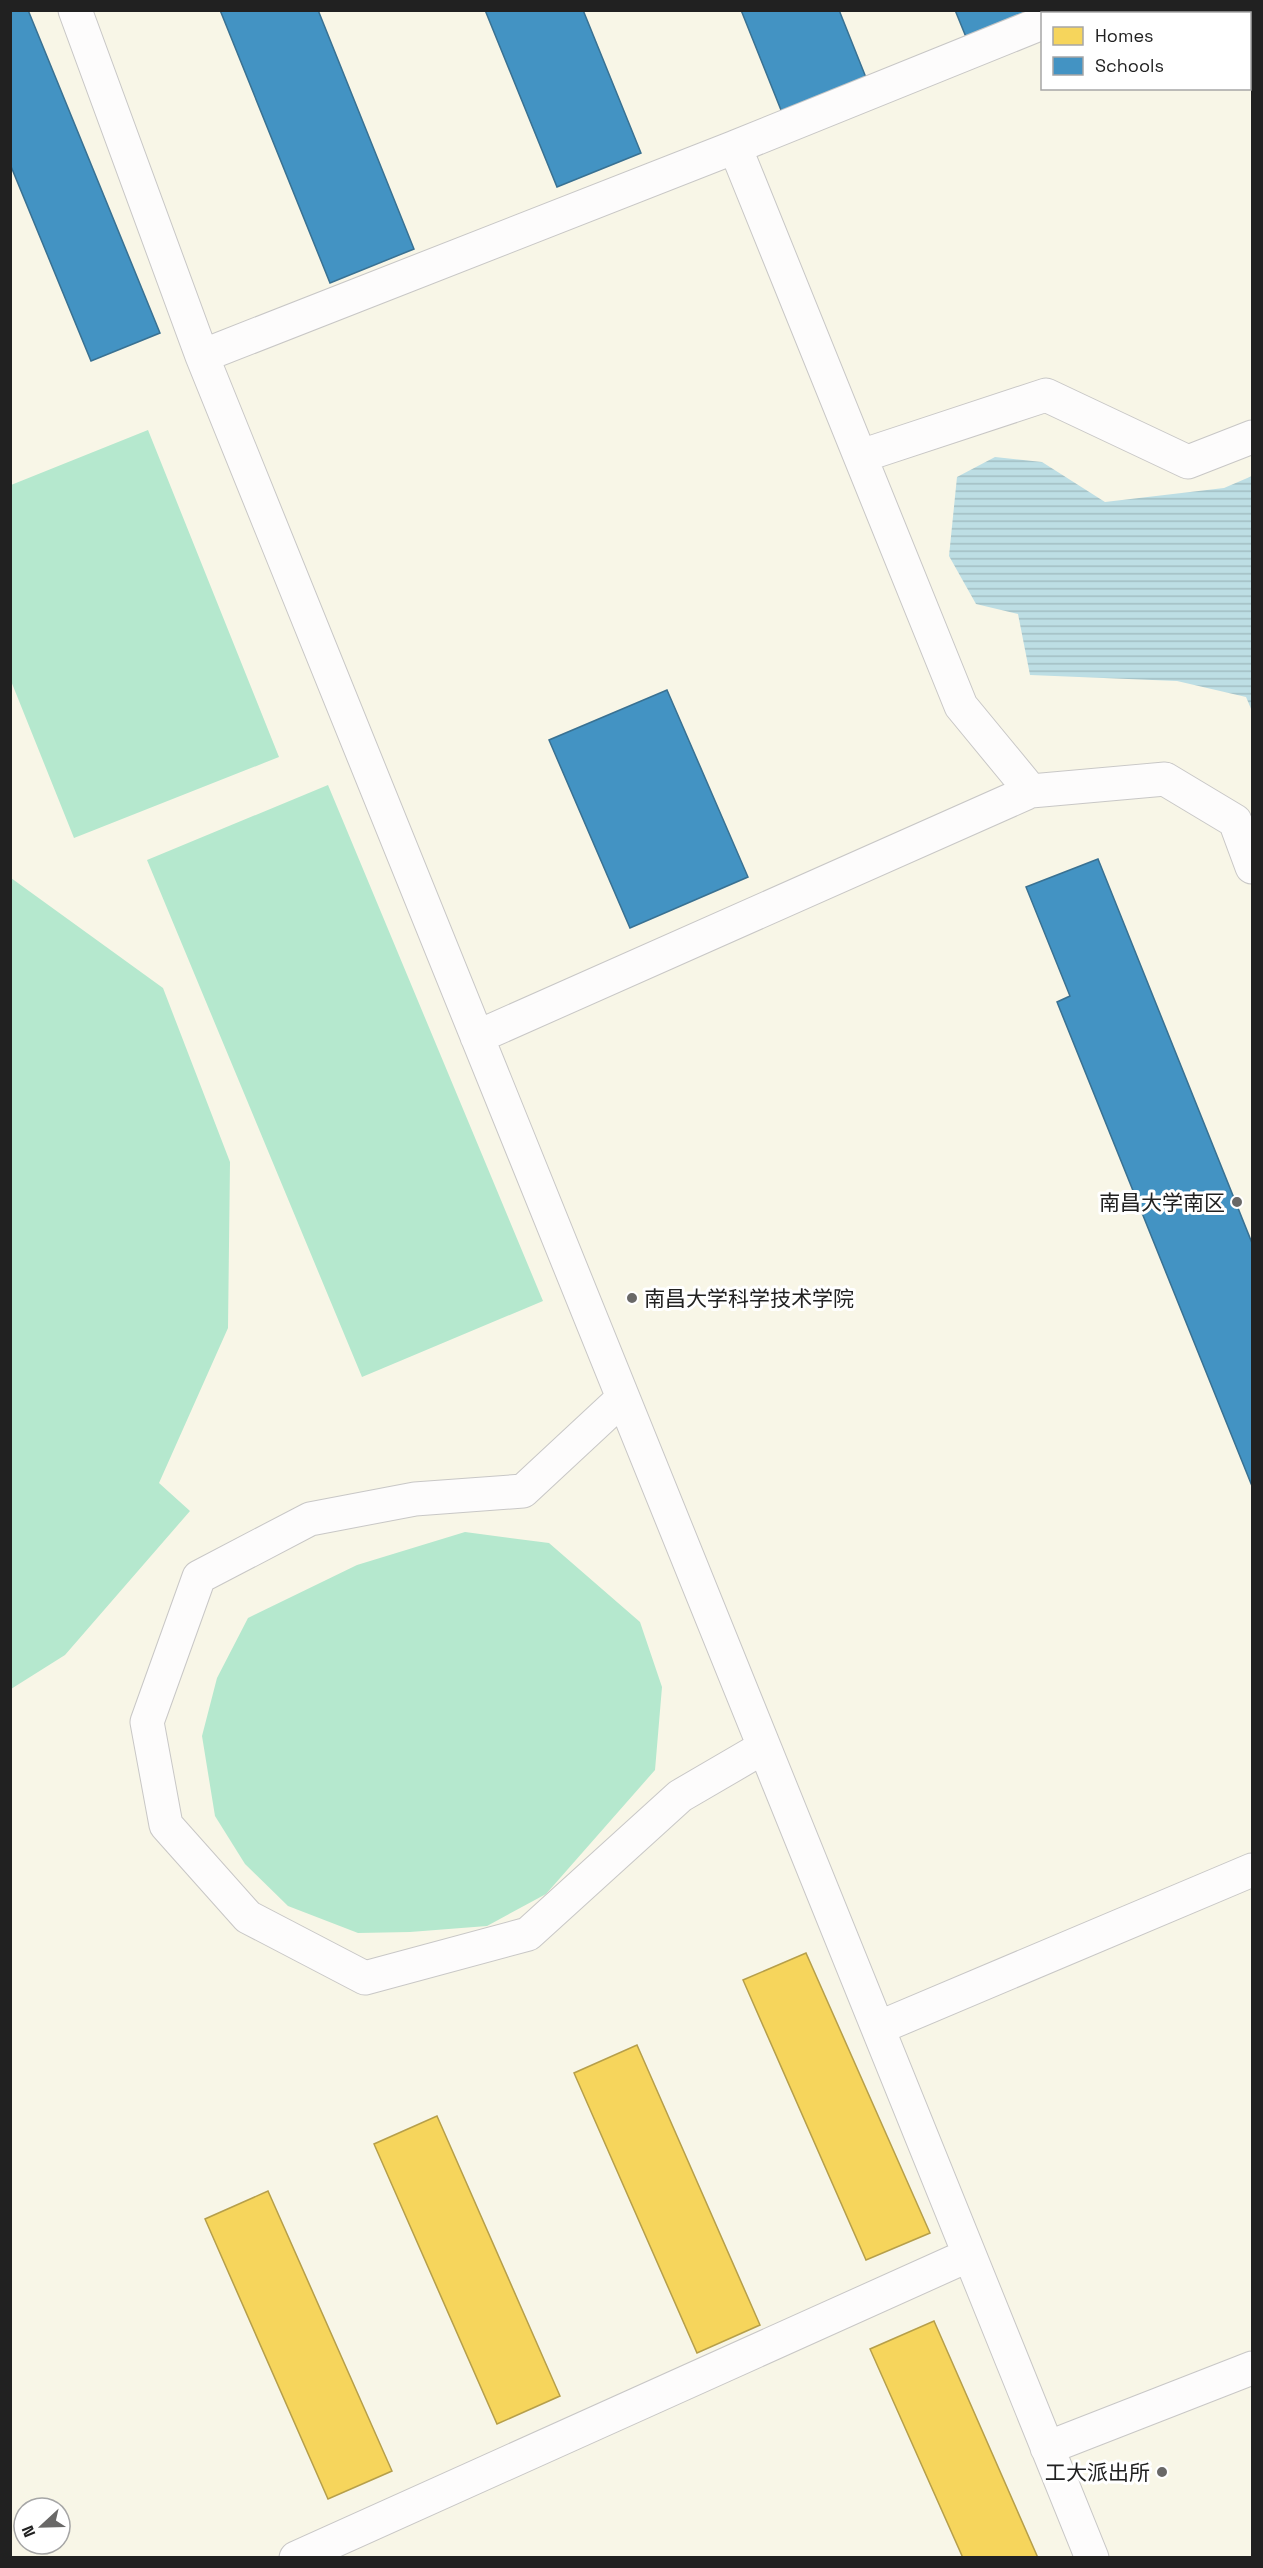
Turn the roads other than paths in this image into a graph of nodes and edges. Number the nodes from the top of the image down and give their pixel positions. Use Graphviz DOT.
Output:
graph roads {
  1 [pos="75,10"];
  2 [pos="1041,23"];
  3 [pos="735,147"];
  4 [pos="202,356"];
  5 [pos="1252,437"];
  6 [pos="861,456"];
  7 [pos="1031,791"];
  8 [pos="1252,867"];
  9 [pos="477,1037"];
  10 [pos="623,1398"];
  11 [pos="764,1747"];
  12 [pos="1252,1870"];
  13 [pos="878,2028"];
  14 [pos="969,2255"];
  15 [pos="1252,2368"];
  16 [pos="1047,2448"];
  17 [pos="296,2558"];
  18 [pos="1092,2558"];
  1 -- 4 [label="lane"];
  2 -- 3 [label="lane"];
  3 -- 4 [label="lane"];
  3 -- 6 [label="lane"];
  4 -- 9 [label="lane"];
  5 -- 6 [label="lane"];
  6 -- 7 [label="lane"];
  7 -- 8 [label="lane"];
  7 -- 9 [label="lane"];
  9 -- 10 [label="lane"];
  10 -- 11 [label="lane"];
  10 -- 11 [label="lane"];
  11 -- 13 [label="lane"];
  12 -- 13 [label="lane"];
  13 -- 14 [label="lane"];
  14 -- 16 [label="lane"];
  14 -- 17 [label="lane"];
  15 -- 16 [label="lane"];
  16 -- 18 [label="lane"];
}
